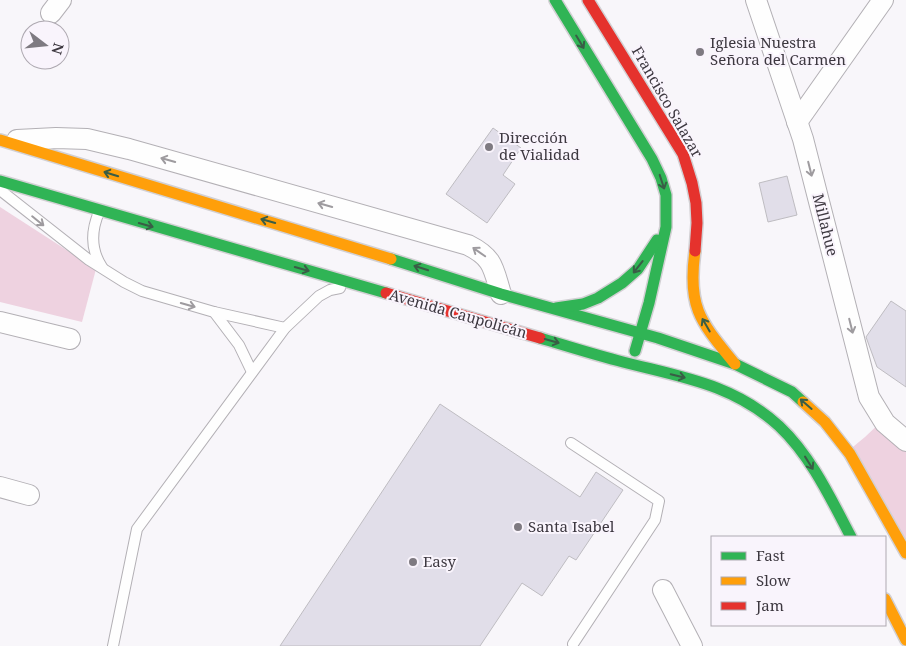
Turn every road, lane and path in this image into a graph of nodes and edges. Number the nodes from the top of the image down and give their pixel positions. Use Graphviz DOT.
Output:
graph roads {
  1 [pos="555,0"];
  2 [pos="588,0"];
  3 [pos="756,0"];
  4 [pos="883,0"];
  5 [pos="797,122"];
  6 [pos="2,140"];
  7 [pos="0,181"];
  8 [pos="157,188"];
  9 [pos="0,190"];
  10 [pos="130,190"];
  11 [pos="113,200"];
  12 [pos="99,211"];
  13 [pos="666,227"];
  14 [pos="108,273"];
  15 [pos="371,289"];
  16 [pos="501,294"];
  17 [pos="551,309"];
  18 [pos="214,312"];
  19 [pos="0,322"];
  20 [pos="285,328"];
  21 [pos="640,333"];
  22 [pos="70,339"];
  23 [pos="631,364"];
  24 [pos="735,364"];
  25 [pos="252,372"];
  26 [pos="906,441"];
  27 [pos="571,443"];
  28 [pos="0,487"];
  29 [pos="29,495"];
  30 [pos="851,536"];
  31 [pos="906,553"];
  32 [pos="663,590"];
  33 [pos="886,601"];
  34 [pos="906,640"];
  35 [pos="573,644"];
  36 [pos="113,646"];
  37 [pos="692,646"];
  1 -- 13 [label="main road, one-way"];
  24 -- 2 [label="main road, Francisco Salazar, one-way"];
  3 -- 5 [label="street, Millahue"];
  4 -- 5 [label="street"];
  5 -- 26 [label="street, Millahue, one-way"];
  8 -- 6 [label="main road, Avenida Caupolicán, one-way"];
  16 -- 6 [label="street, Avenida Caupolicán, one-way"];
  7 -- 12 [label="main road, Avenida Caupolicán"];
  8 -- 10 [label="main road"];
  16 -- 8 [label="main road, Avenida Caupolicán, one-way"];
  9 -- 14 [label="lane, one-way"];
  11 -- 12 [label="main road"];
  12 -- 14 [label="lane"];
  12 -- 15 [label="main road, Avenida Caupolicán, one-way"];
  13 -- 17 [label="main road, one-way"];
  13 -- 21 [label="main road"];
  14 -- 18 [label="lane, one-way"];
  15 -- 20 [label="lane"];
  15 -- 23 [label="main road, Avenida Caupolicán, one-way"];
  16 -- 17 [label="main road, Avenida Caupolicán"];
  17 -- 21 [label="main road, Avenida Caupolicán"];
  18 -- 20 [label="lane"];
  18 -- 25 [label="lane"];
  19 -- 22 [label="street"];
  20 -- 25 [label="lane"];
  21 -- 23 [label="main road"];
  21 -- 24 [label="main road, Avenida Caupolicán"];
  23 -- 30 [label="main road, Avenida Caupolicán, one-way"];
  31 -- 24 [label="main road, Avenida Caupolicán, one-way"];
  25 -- 36 [label="lane"];
  27 -- 35 [label="lane"];
  28 -- 29 [label="street"];
  32 -- 37 [label="street"];
  33 -- 34 [label="main road"];
}
